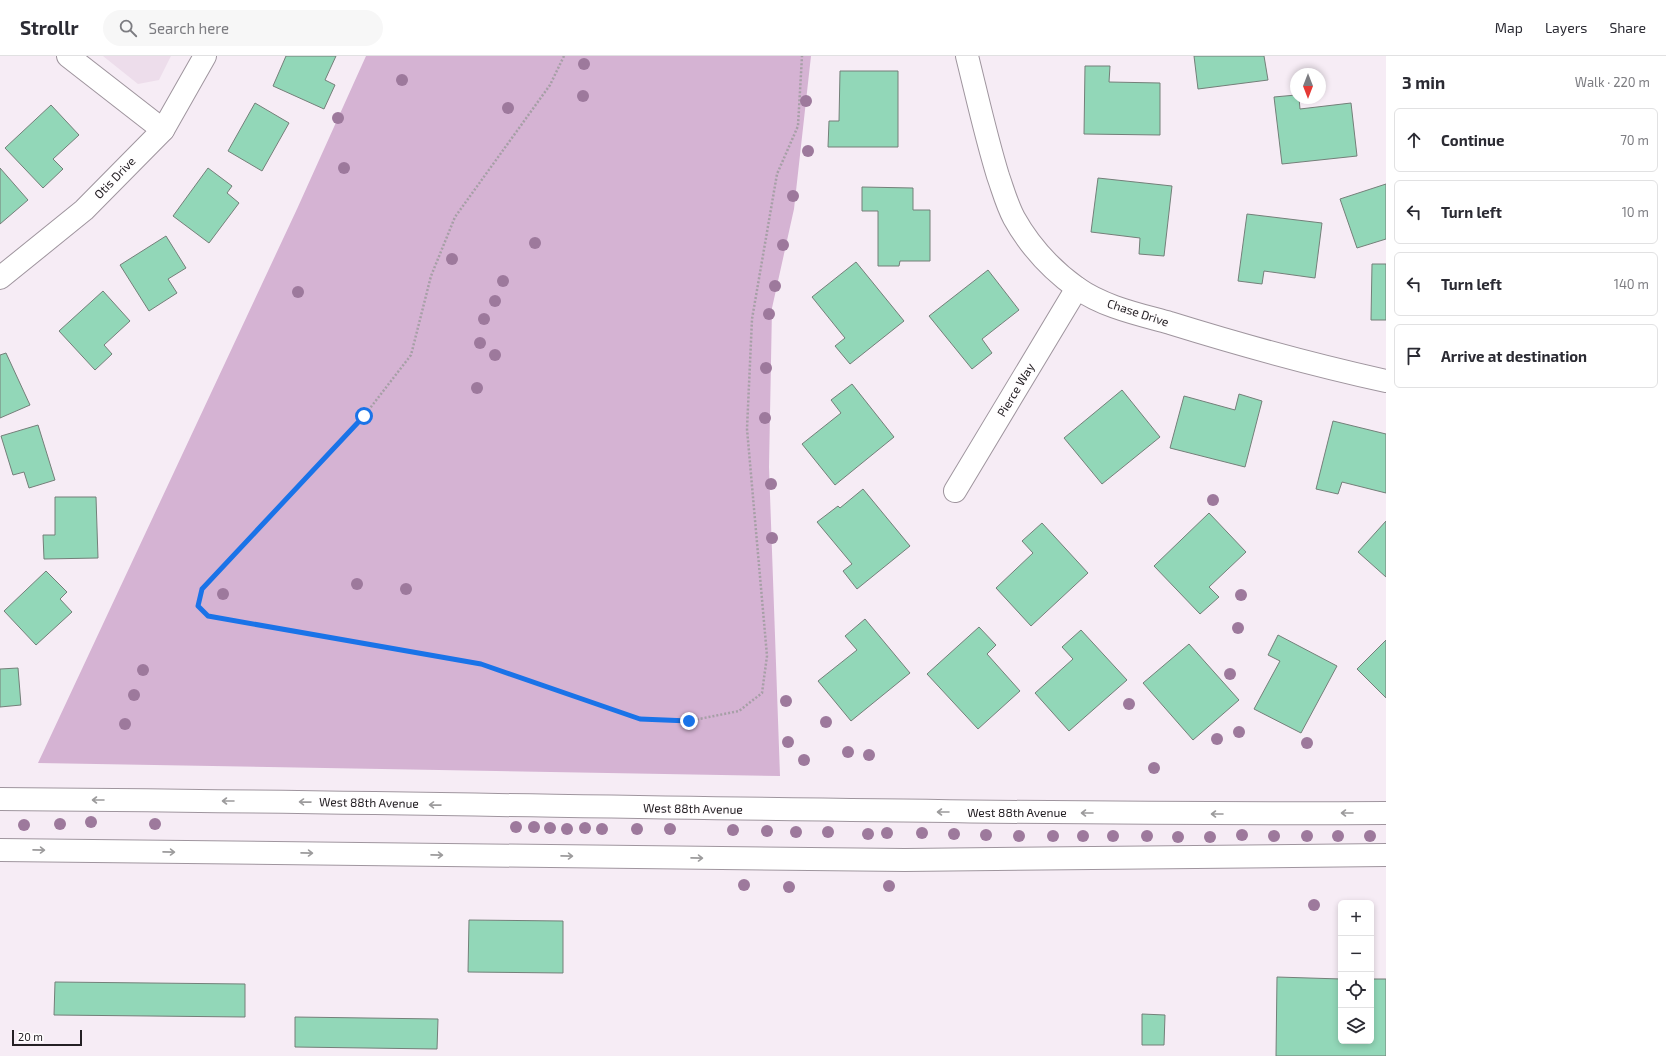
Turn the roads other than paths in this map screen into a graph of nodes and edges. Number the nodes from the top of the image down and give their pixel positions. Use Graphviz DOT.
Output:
graph roads {
  1 [pos="68,56"];
  2 [pos="205,56"];
  3 [pos="967,56"];
  4 [pos="163,130"];
  5 [pos="0,278"];
  6 [pos="1078,288"];
  7 [pos="1386,381"];
  8 [pos="955,491"];
  9 [pos="0,799"];
  10 [pos="1386,813"];
  11 [pos="0,850"];
  12 [pos="1386,855"];
  1 -- 4 [label="main road"];
  2 -- 4 [label="main road, Otis Drive"];
  3 -- 6 [label="main road, Chase Drive"];
  4 -- 5 [label="main road, Otis Drive"];
  6 -- 7 [label="main road, Chase Drive"];
  6 -- 8 [label="main road, Pierce Way"];
  10 -- 9 [label="main road, West 88th Avenue, one-way"];
  11 -- 12 [label="main road, one-way"];
}
